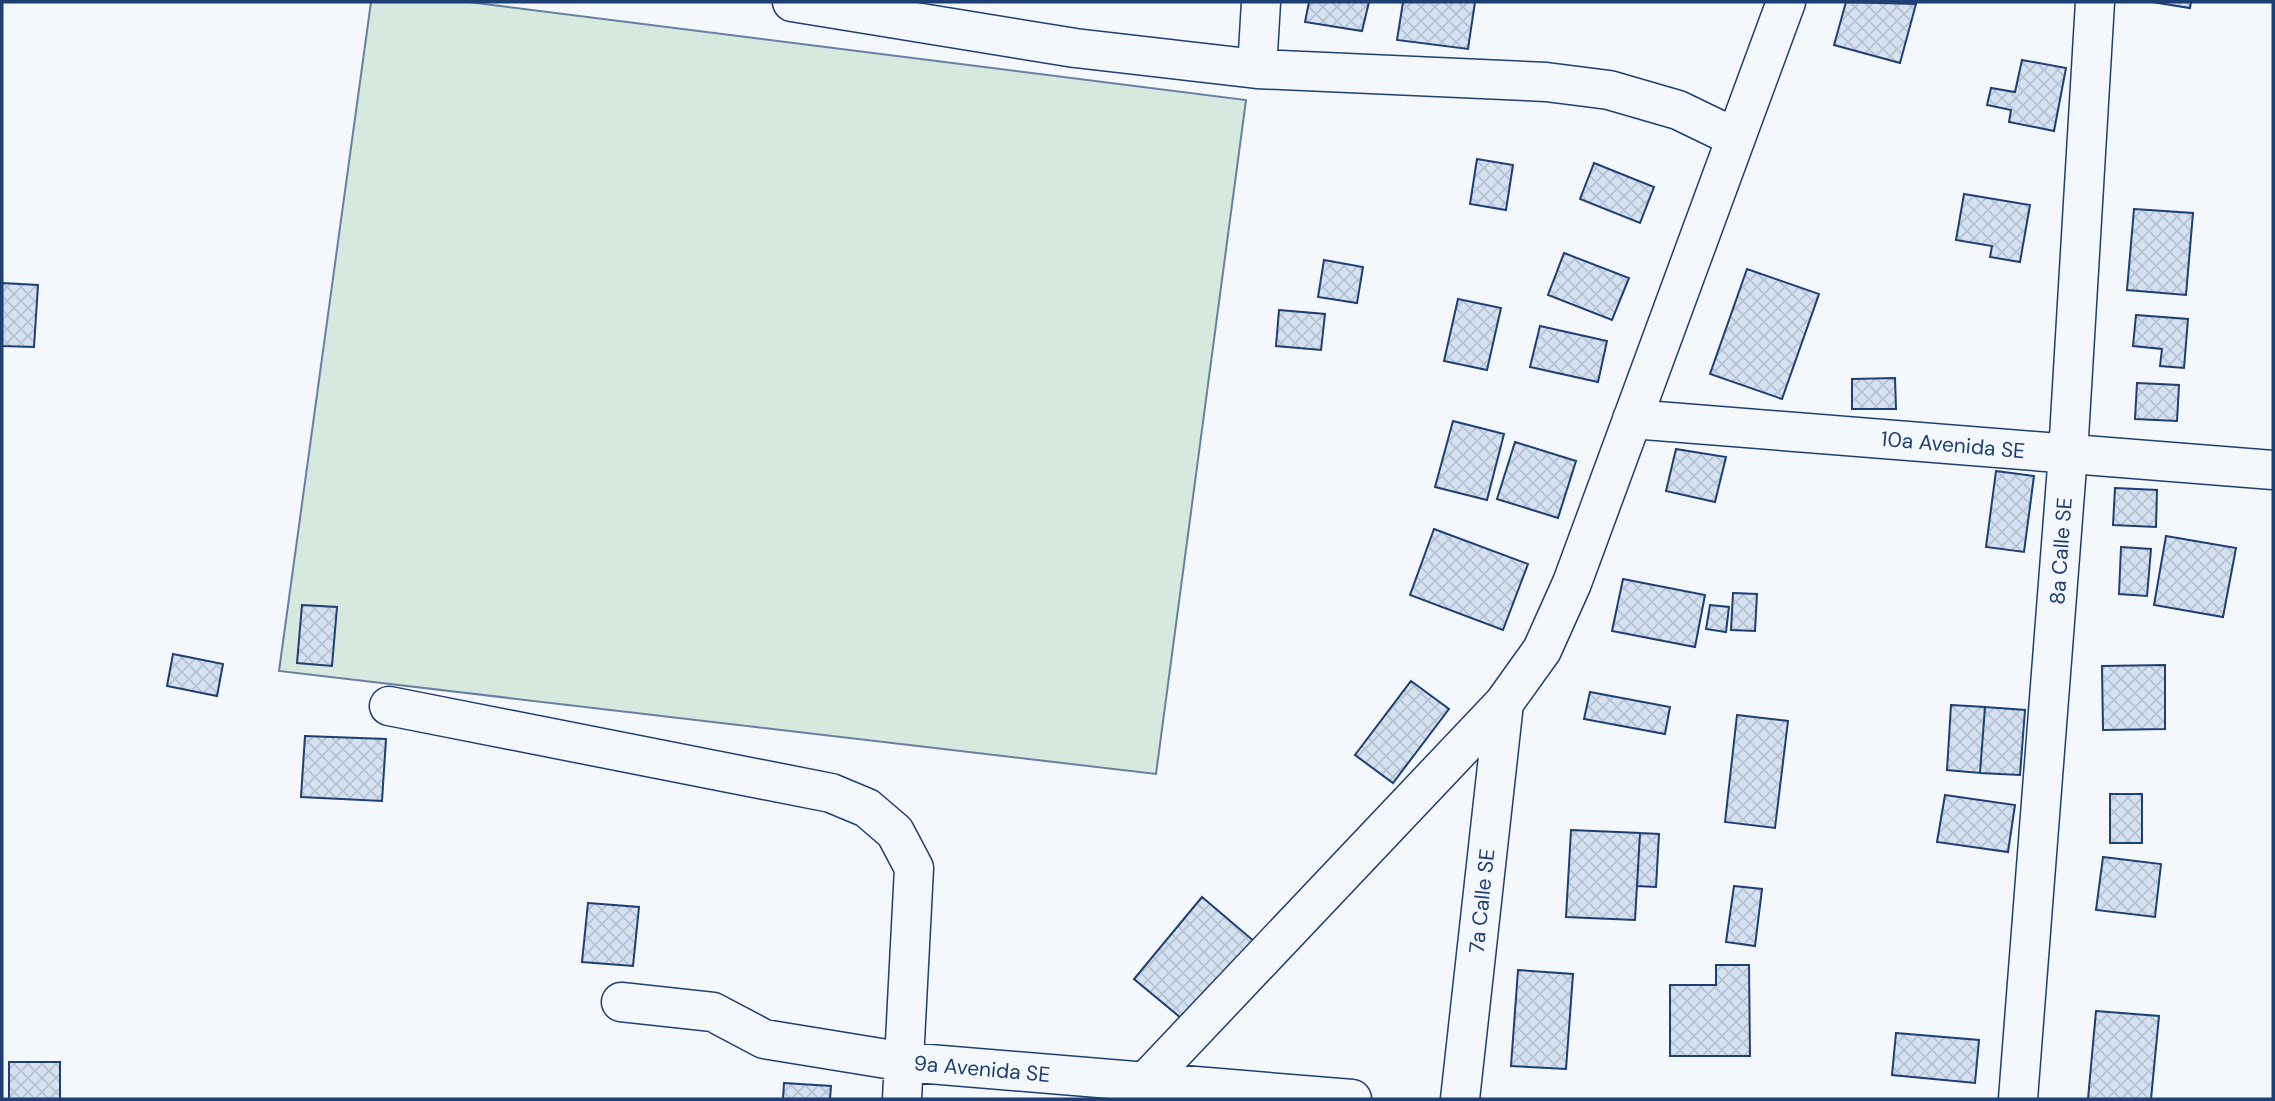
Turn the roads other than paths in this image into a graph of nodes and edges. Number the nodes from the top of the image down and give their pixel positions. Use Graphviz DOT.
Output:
graph roads {
  1 [pos="792,2"];
  2 [pos="1261,2"];
  3 [pos="1786,2"];
  4 [pos="2095,2"];
  5 [pos="1257,69"];
  6 [pos="1736,138"];
  7 [pos="1632,419"];
  8 [pos="2068,454"];
  9 [pos="2273,470"];
  10 [pos="1504,703"];
  11 [pos="389,706"];
  12 [pos="621,1002"];
  13 [pos="903,1081"];
  14 [pos="1135,1092"];
  15 [pos="1352,1099"];
  16 [pos="1460,1099"];
  17 [pos="2018,1099"];
  1 -- 5 [label="street"];
  2 -- 5 [label="street"];
  3 -- 6 [label="street"];
  4 -- 8 [label="street, 8a Calle SE"];
  5 -- 6 [label="street"];
  6 -- 7 [label="street"];
  7 -- 8 [label="street, 10a Avenida SE"];
  7 -- 10 [label="street"];
  8 -- 9 [label="street, 10a Avenida SE"];
  8 -- 17 [label="street, 8a Calle SE"];
  10 -- 14 [label="street"];
  10 -- 16 [label="street, 7a Calle SE"];
  11 -- 13 [label="street"];
  12 -- 13 [label="street, 9a Avenida SE"];
  13 -- 14 [label="street, 9a Avenida SE"];
  14 -- 15 [label="street, 9a Avenida SE"];
}
